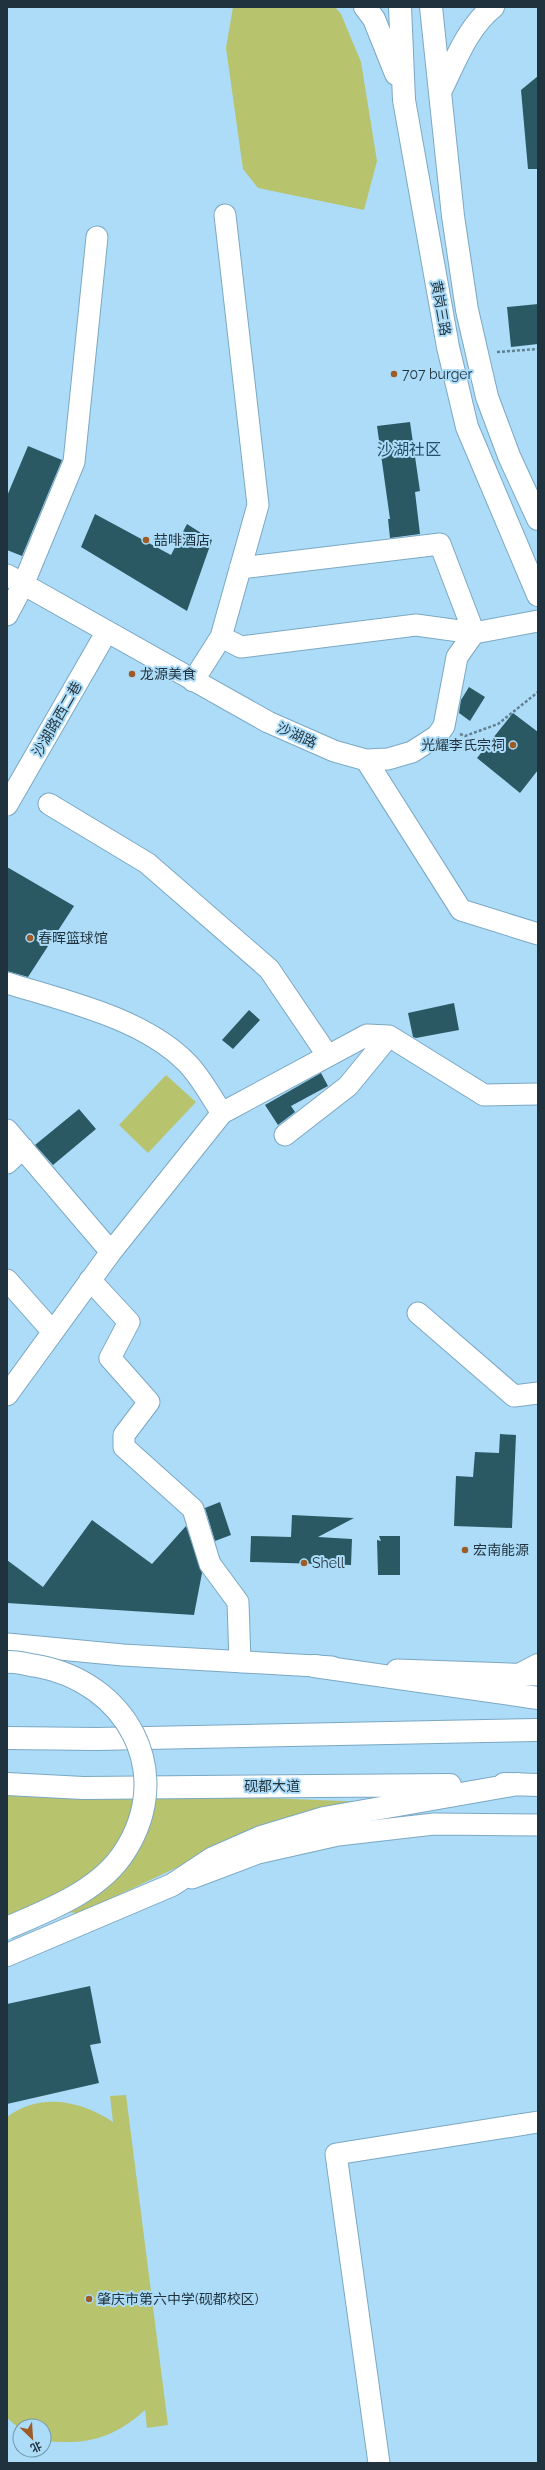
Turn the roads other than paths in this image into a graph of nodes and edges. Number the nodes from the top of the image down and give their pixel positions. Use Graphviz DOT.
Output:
graph roads {
  1 [pos="365,7"];
  2 [pos="400,7"];
  3 [pos="432,7"];
  4 [pos="493,7"];
  5 [pos="440,92"];
  6 [pos="404,100"];
  7 [pos="445,139"];
  8 [pos="412,145"];
  9 [pos="225,215"];
  10 [pos="98,237"];
  11 [pos="538,519"];
  12 [pos="240,568"];
  13 [pos="15,580"];
  14 [pos="538,595"];
  15 [pos="7,615"];
  16 [pos="538,621"];
  17 [pos="106,633"];
  18 [pos="474,633"];
  19 [pos="221,637"];
  20 [pos="193,681"];
  21 [pos="366,760"];
  22 [pos="49,804"];
  23 [pos="7,805"];
  24 [pos="538,934"];
  25 [pos="7,984"];
  26 [pos="389,1036"];
  27 [pos="328,1056"];
  28 [pos="538,1094"];
  29 [pos="222,1113"];
  30 [pos="7,1130"];
  31 [pos="285,1135"];
  32 [pos="23,1148"];
  33 [pos="7,1163"];
  34 [pos="110,1252"];
  35 [pos="7,1280"];
  36 [pos="90,1280"];
  37 [pos="418,1313"];
  38 [pos="53,1332"];
  39 [pos="538,1393"];
  40 [pos="7,1396"];
  41 [pos="7,1644"];
  42 [pos="7,1662"];
  43 [pos="240,1662"];
  44 [pos="538,1665"];
  45 [pos="314,1666"];
  46 [pos="528,1675"];
  47 [pos="538,1698"];
  48 [pos="538,1730"];
  49 [pos="7,1738"];
  50 [pos="7,1784"];
  51 [pos="528,1784"];
  52 [pos="538,1825"];
  53 [pos="172,1885"];
  54 [pos="7,1928"];
  55 [pos="7,1955"];
  56 [pos="538,2122"];
  57 [pos="379,2463"];
  1 -- 6 [label="main road"];
  2 -- 6 [label="main road, 黄岗三路"];
  3 -- 5 [label="main road, 黄岗三路"];
  4 -- 5 [label="main road"];
  5 -- 7 [label="main road, 黄岗三路"];
  6 -- 8 [label="main road, 黄岗三路"];
  7 -- 8 [label="main road"];
  7 -- 11 [label="main road, 黄岗三路"];
  8 -- 14 [label="main road, 黄岗三路"];
  9 -- 12 [label="street"];
  10 -- 13 [label="street"];
  12 -- 18 [label="street"];
  12 -- 19 [label="street"];
  13 -- 15 [label="street"];
  13 -- 17 [label="street, 沙湖路"];
  16 -- 18 [label="street"];
  17 -- 20 [label="street, 沙湖路"];
  17 -- 23 [label="street, 沙湖路西二巷"];
  18 -- 19 [label="street"];
  18 -- 21 [label="street, 沙湖路"];
  19 -- 20 [label="street"];
  20 -- 21 [label="street, 沙湖路"];
  21 -- 24 [label="street"];
  22 -- 27 [label="street"];
  25 -- 29 [label="street"];
  26 -- 27 [label="street"];
  26 -- 28 [label="street"];
  26 -- 31 [label="street"];
  27 -- 29 [label="street"];
  29 -- 34 [label="street"];
  30 -- 32 [label="street"];
  32 -- 33 [label="street"];
  32 -- 34 [label="street"];
  34 -- 36 [label="street"];
  35 -- 38 [label="street"];
  36 -- 38 [label="street"];
  36 -- 43 [label="street"];
  37 -- 39 [label="street"];
  38 -- 40 [label="street"];
  41 -- 43 [label="street"];
  42 -- 54 [label="main road, bridge"];
  43 -- 45 [label="street"];
  44 -- 46 [label="main road"];
  45 -- 46 [label="street"];
  45 -- 47 [label="main road"];
  48 -- 49 [label="main road"];
  50 -- 51 [label="main road, 砚都大道"];
  51 -- 53 [label="main road"];
  52 -- 53 [label="street"];
  53 -- 55 [label="main road"];
  56 -- 57 [label="street"];
}
